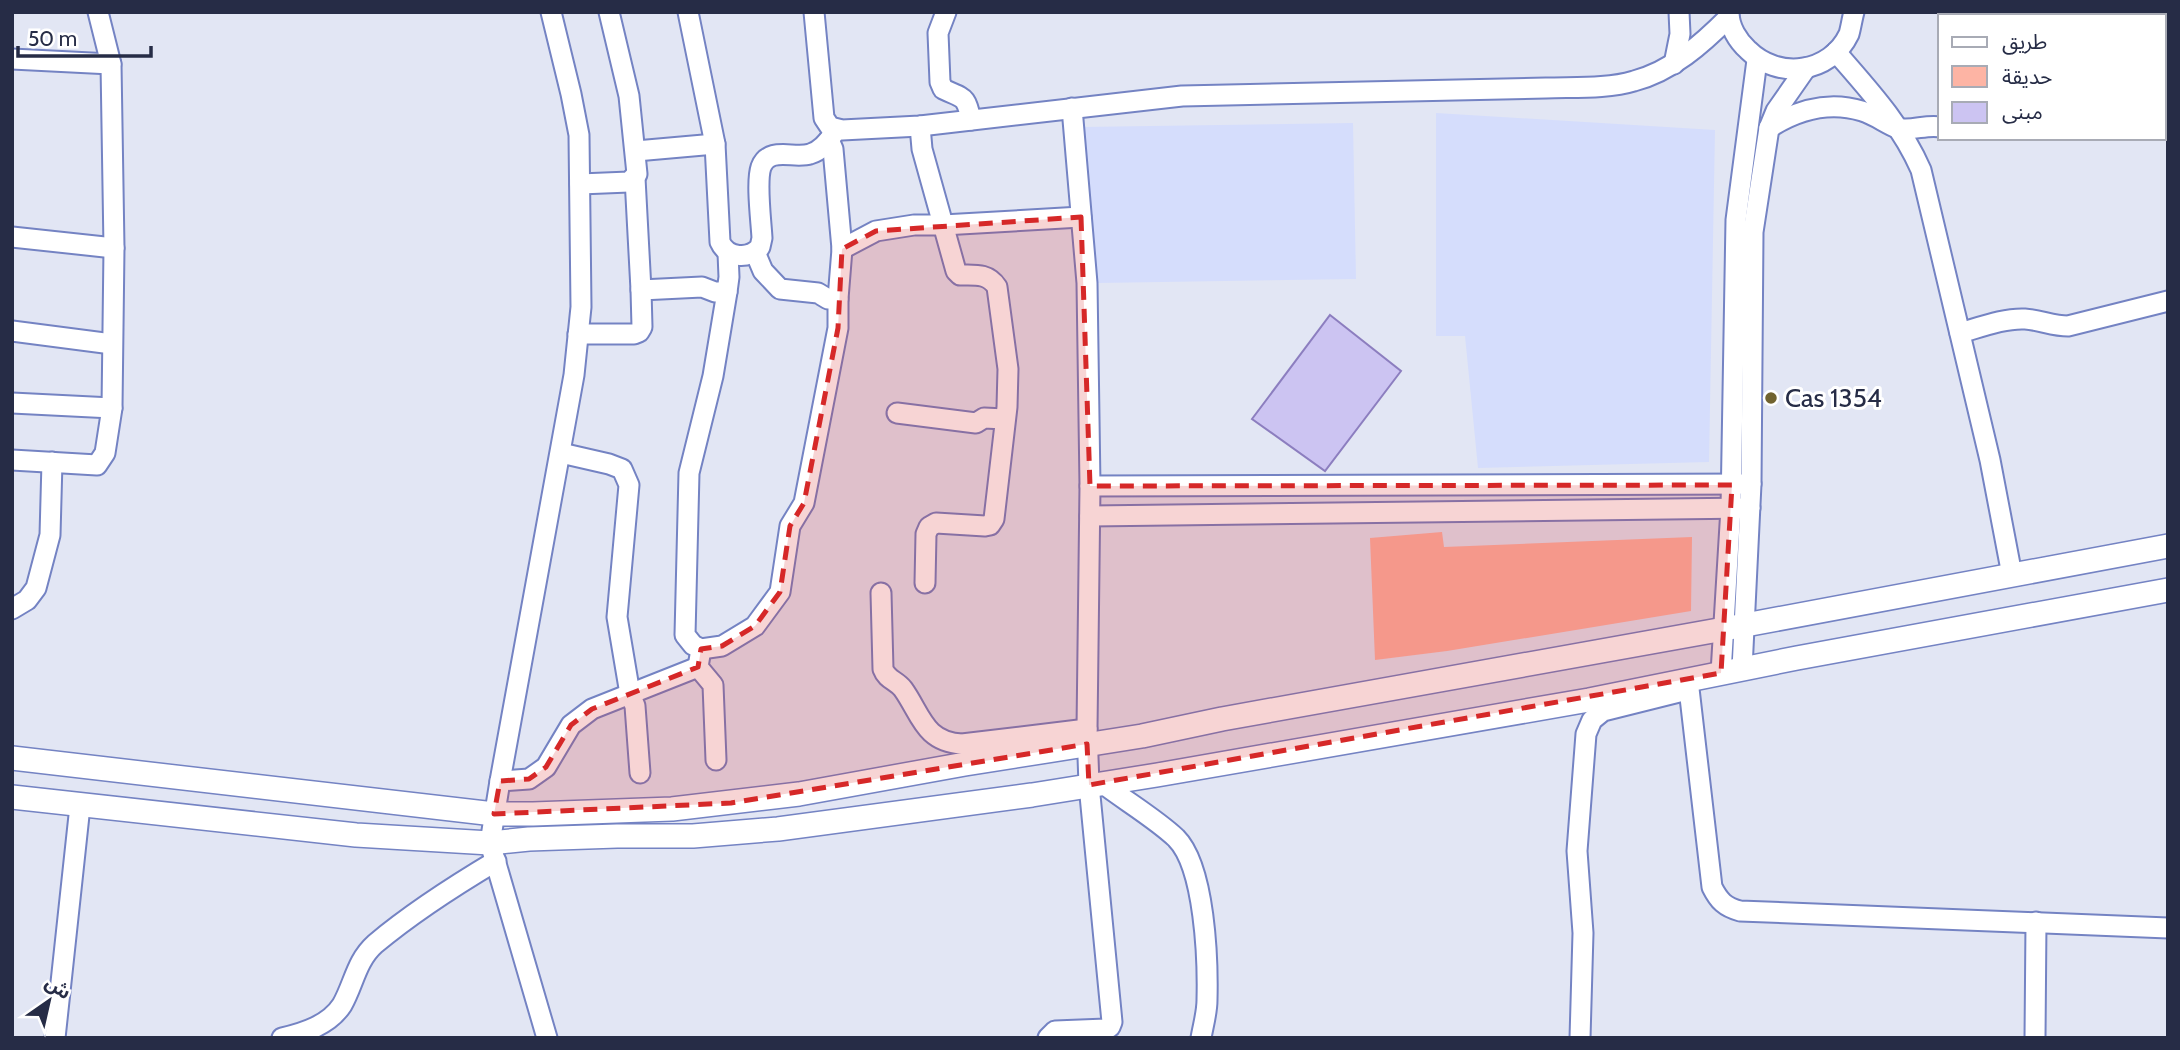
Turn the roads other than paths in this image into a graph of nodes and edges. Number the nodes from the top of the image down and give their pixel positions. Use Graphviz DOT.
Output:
graph roads {
  1 [pos="98,12"];
  2 [pos="551,12"];
  3 [pos="609,12"];
  4 [pos="688,12"];
  5 [pos="814,12"];
  6 [pos="946,12"];
  7 [pos="1679,12"];
  8 [pos="1854,12"];
  9 [pos="1729,15"];
  10 [pos="1836,52"];
  11 [pos="12,59"];
  12 [pos="1757,60"];
  13 [pos="111,64"];
  14 [pos="1674,64"];
  15 [pos="1806,68"];
  16 [pos="1072,108"];
  17 [pos="971,120"];
  18 [pos="920,126"];
  19 [pos="1938,127"];
  20 [pos="1769,128"];
  21 [pos="1900,129"];
  22 [pos="832,135"];
  23 [pos="715,144"];
  24 [pos="636,152"];
  25 [pos="635,178"];
  26 [pos="580,184"];
  27 [pos="1081,217"];
  28 [pos="943,225"];
  29 [pos="12,237"];
  30 [pos="114,248"];
  31 [pos="842,249"];
  32 [pos="755,252"];
  33 [pos="728,253"];
  34 [pos="641,290"];
  35 [pos="727,292"];
  36 [pos="838,299"];
  37 [pos="2168,301"];
  38 [pos="12,331"];
  39 [pos="1960,333"];
  40 [pos="578,334"];
  41 [pos="112,344"];
  42 [pos="12,403"];
  43 [pos="112,408"];
  44 [pos="897,413"];
  45 [pos="1005,419"];
  46 [pos="561,453"];
  47 [pos="12,460"];
  48 [pos="52,462"];
  49 [pos="1741,484"];
  50 [pos="1090,486"];
  51 [pos="1741,508"];
  52 [pos="1090,516"];
  53 [pos="2168,546"];
  54 [pos="2012,575"];
  55 [pos="925,583"];
  56 [pos="2168,590"];
  57 [pos="881,593"];
  58 [pos="12,609"];
  59 [pos="1735,627"];
  60 [pos="699,658"];
  61 [pos="1732,672"];
  62 [pos="1688,685"];
  63 [pos="629,694"];
  64 [pos="1087,736"];
  65 [pos="12,758"];
  66 [pos="716,760"];
  67 [pos="640,773"];
  68 [pos="499,781"];
  69 [pos="1095,784"];
  70 [pos="12,797"];
  71 [pos="80,806"];
  72 [pos="494,814"];
  73 [pos="493,852"];
  74 [pos="2036,922"];
  75 [pos="2168,928"];
  76 [pos="55,1038"];
  77 [pos="282,1038"];
  78 [pos="547,1038"];
  79 [pos="1048,1038"];
  80 [pos="1201,1038"];
  81 [pos="1580,1038"];
  82 [pos="2035,1038"];
  1 -- 13 [label="street"];
  2 -- 26 [label="street"];
  3 -- 24 [label="street"];
  4 -- 23 [label="street"];
  5 -- 22 [label="street"];
  6 -- 17 [label="street"];
  7 -- 14 [label="street"];
  8 -- 10 [label="street"];
  9 -- 12 [label="street"];
  9 -- 14 [label="street"];
  10 -- 15 [label="street"];
  10 -- 21 [label="street"];
  11 -- 13 [label="street"];
  12 -- 15 [label="street"];
  12 -- 49 [label="street"];
  13 -- 30 [label="street"];
  14 -- 16 [label="street"];
  15 -- 20 [label="street"];
  16 -- 17 [label="street"];
  16 -- 27 [label="street"];
  17 -- 18 [label="street"];
  18 -- 22 [label="street"];
  18 -- 28 [label="street"];
  19 -- 21 [label="street"];
  20 -- 21 [label="street"];
  20 -- 49 [label="street"];
  21 -- 39 [label="street"];
  22 -- 31 [label="street"];
  22 -- 32 [label="street"];
  23 -- 24 [label="street"];
  23 -- 33 [label="street"];
  24 -- 25 [label="street"];
  25 -- 26 [label="street"];
  25 -- 34 [label="street"];
  26 -- 40 [label="street"];
  27 -- 28 [label="street"];
  27 -- 50 [label="street"];
  28 -- 31 [label="street"];
  28 -- 45 [label="street"];
  29 -- 30 [label="street"];
  30 -- 41 [label="street"];
  31 -- 36 [label="street"];
  32 -- 33 [label="street"];
  32 -- 36 [label="street"];
  33 -- 35 [label="street"];
  34 -- 35 [label="street"];
  34 -- 40 [label="street"];
  35 -- 60 [label="street"];
  36 -- 60 [label="street"];
  37 -- 39 [label="street"];
  38 -- 41 [label="street"];
  39 -- 54 [label="street"];
  40 -- 46 [label="street"];
  41 -- 43 [label="street"];
  42 -- 43 [label="street"];
  43 -- 48 [label="street"];
  44 -- 45 [label="street"];
  45 -- 55 [label="street"];
  46 -- 63 [label="street"];
  46 -- 68 [label="street"];
  47 -- 48 [label="street"];
  48 -- 58 [label="street"];
  49 -- 50 [label="street"];
  49 -- 51 [label="street"];
  50 -- 52 [label="street"];
  51 -- 52 [label="street"];
  51 -- 59 [label="street"];
  52 -- 64 [label="street"];
  53 -- 54 [label="street"];
  54 -- 59 [label="street"];
  56 -- 61 [label="street"];
  57 -- 64 [label="street"];
  59 -- 61 [label="street"];
  59 -- 64 [label="street"];
  60 -- 63 [label="street"];
  60 -- 66 [label="street"];
  61 -- 62 [label="street"];
  62 -- 69 [label="street"];
  62 -- 74 [label="street"];
  62 -- 81 [label="street"];
  63 -- 67 [label="street"];
  63 -- 68 [label="street"];
  64 -- 69 [label="street"];
  64 -- 72 [label="street"];
  65 -- 72 [label="street"];
  68 -- 72 [label="street"];
  69 -- 73 [label="street"];
  69 -- 79 [label="street"];
  69 -- 80 [label="street"];
  70 -- 71 [label="street"];
  71 -- 73 [label="street"];
  71 -- 76 [label="street"];
  72 -- 73 [label="street"];
  73 -- 77 [label="street"];
  73 -- 78 [label="street"];
  74 -- 75 [label="street"];
  74 -- 82 [label="street"];
}
